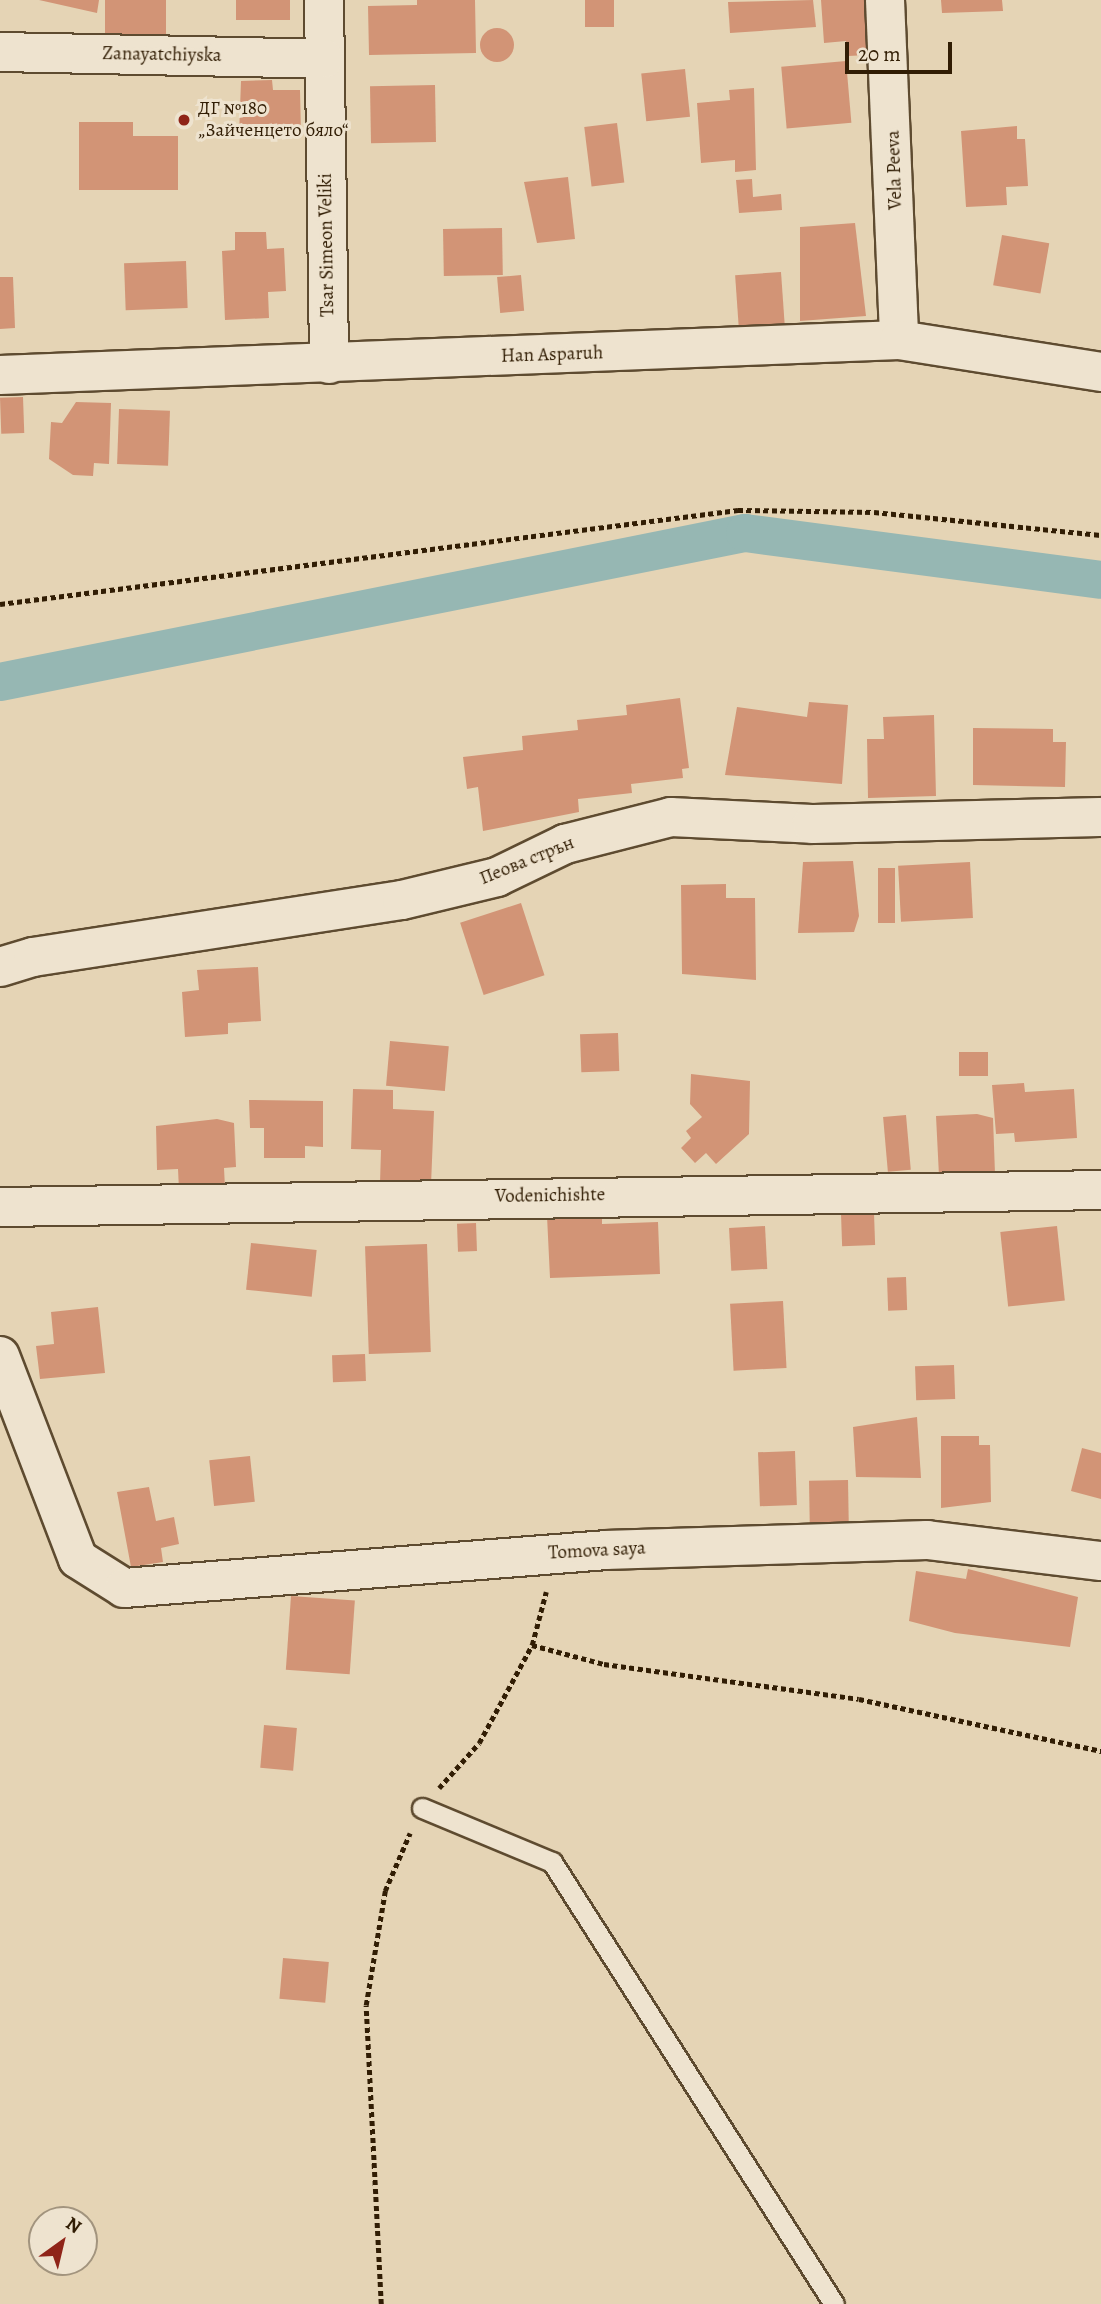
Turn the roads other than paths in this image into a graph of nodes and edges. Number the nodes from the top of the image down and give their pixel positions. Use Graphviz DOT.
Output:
graph roads {
  1 [pos="324,0"];
  2 [pos="885,0"];
  3 [pos="0,52"];
  4 [pos="324,59"];
  5 [pos="899,340"];
  6 [pos="329,364"];
  7 [pos="1101,372"];
  8 [pos="0,375"];
  9 [pos="1101,817"];
  10 [pos="0,967"];
  11 [pos="1101,1190"];
  12 [pos="0,1207"];
  13 [pos="0,1356"];
  14 [pos="1101,1561"];
  15 [pos="422,1808"];
  16 [pos="834,2304"];
  1 -- 4 [label="street, Tsar Simeon Veliki"];
  2 -- 5 [label="street, Vela Peeva"];
  3 -- 4 [label="street, Zanayatchiyska"];
  4 -- 6 [label="street, Tsar Simeon Veliki"];
  5 -- 6 [label="street, Han Asparuh"];
  5 -- 7 [label="street, Han Asparuh"];
  6 -- 8 [label="street, Han Asparuh"];
  9 -- 10 [label="street, Пеова стрън"];
  11 -- 12 [label="street, Vodenichishte"];
  13 -- 14 [label="street, Tomova saya"];
  15 -- 16 [label="lane"];
}
